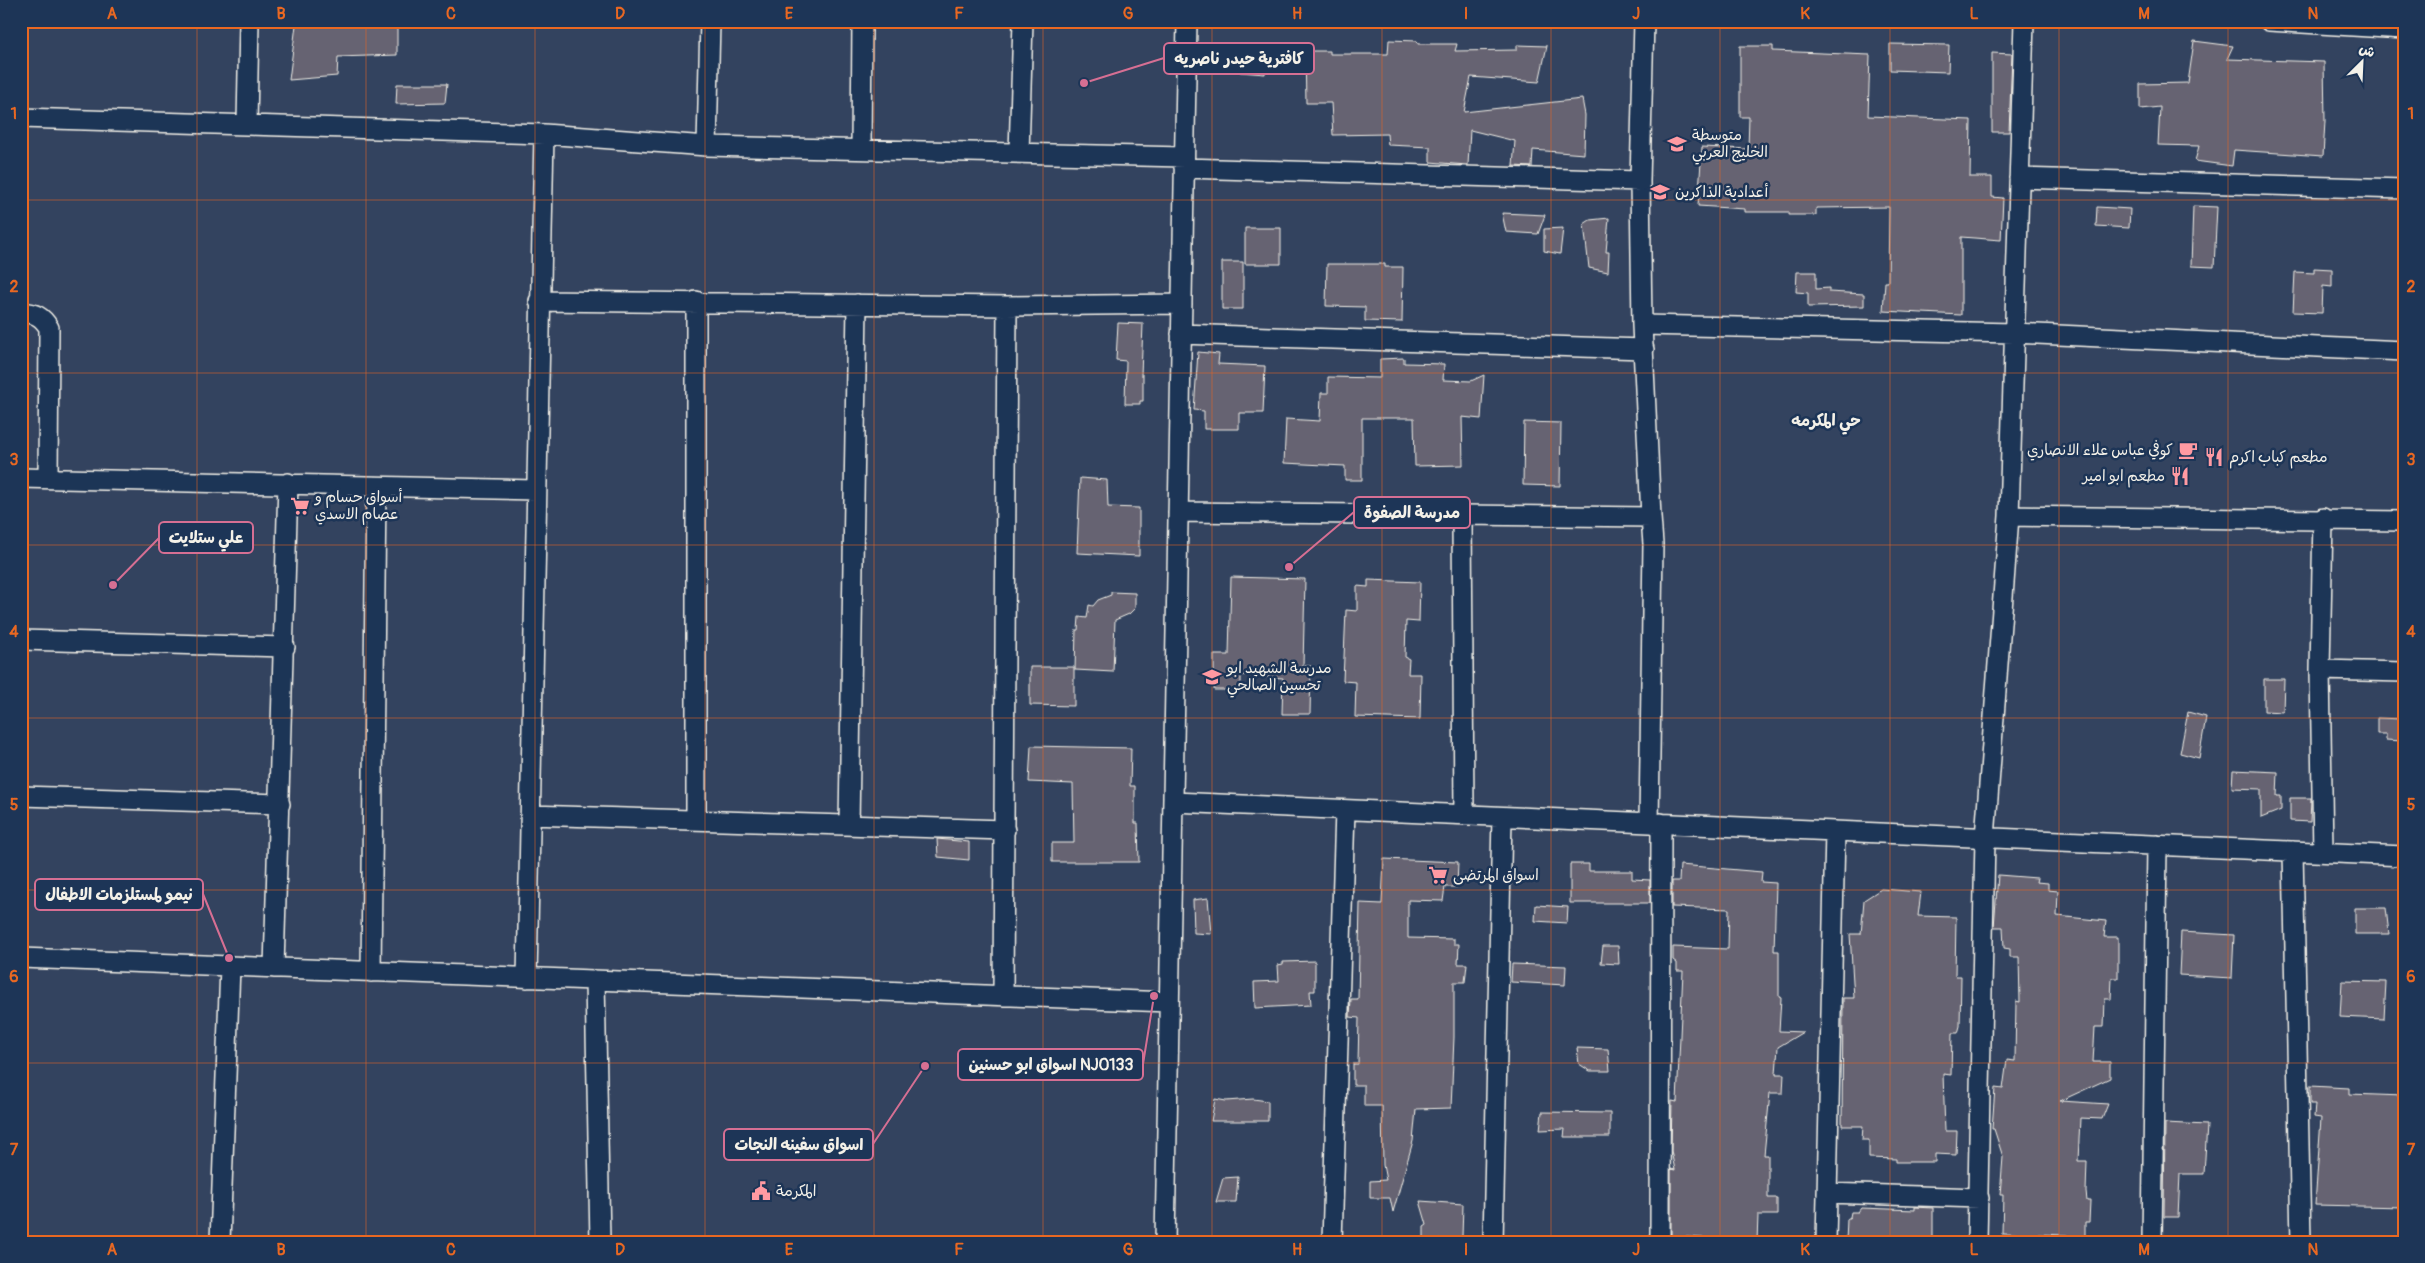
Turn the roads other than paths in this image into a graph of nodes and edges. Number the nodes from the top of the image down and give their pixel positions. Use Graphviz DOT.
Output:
graph roads {
  1 [pos="248,21"];
  2 [pos="710,21"];
  3 [pos="862,21"];
  4 [pos="1023,21"];
  5 [pos="1187,21"];
  6 [pos="1644,21"];
  7 [pos="2024,21"];
  8 [pos="2268,21"];
  9 [pos="2404,30"];
  10 [pos="21,118"];
  11 [pos="247,124"];
  12 [pos="544,134"];
  13 [pos="707,146"];
  14 [pos="862,149"];
  15 [pos="1019,153"];
  16 [pos="1184,163"];
  17 [pos="2019,178"];
  18 [pos="1640,180"];
  19 [pos="2404,189"];
  20 [pos="539,301"];
  21 [pos="696,301"];
  22 [pos="857,304"];
  23 [pos="1182,304"];
  24 [pos="1007,306"];
  25 [pos="21,312"];
  26 [pos="1642,325"];
  27 [pos="2014,333"];
  28 [pos="1181,334"];
  29 [pos="1644,349"];
  30 [pos="2404,351"];
  31 [pos="21,478"];
  32 [pos="48,478"];
  33 [pos="288,483"];
  34 [pos="376,487"];
  35 [pos="535,490"];
  36 [pos="1178,512"];
  37 [pos="2009,516"];
  38 [pos="1462,517"];
  39 [pos="1651,517"];
  40 [pos="2323,518"];
  41 [pos="2404,521"];
  42 [pos="21,640"];
  43 [pos="285,646"];
  44 [pos="2320,670"];
  45 [pos="2404,672"];
  46 [pos="21,796"];
  47 [pos="1173,802"];
  48 [pos="280,804"];
  49 [pos="1345,810"];
  50 [pos="530,815"];
  51 [pos="1464,815"];
  52 [pos="1502,817"];
  53 [pos="696,820"];
  54 [pos="1655,823"];
  55 [pos="848,825"];
  56 [pos="1006,830"];
  57 [pos="1835,831"];
  58 [pos="1985,838"];
  59 [pos="2158,845"];
  60 [pos="2293,851"];
  61 [pos="2323,852"];
  62 [pos="2404,856"];
  63 [pos="21,958"];
  64 [pos="230,966"];
  65 [pos="274,968"];
  66 [pos="371,972"];
  67 [pos="527,978"];
  68 [pos="595,980"];
  69 [pos="1003,996"];
  70 [pos="1170,1002"];
  71 [pos="1827,1193"];
  72 [pos="1979,1198"];
  73 [pos="220,1242"];
  74 [pos="600,1242"];
  75 [pos="1166,1242"];
  76 [pos="1332,1242"];
  77 [pos="1493,1242"];
  78 [pos="1660,1242"];
  79 [pos="1826,1242"];
  80 [pos="1977,1242"];
  81 [pos="2152,1242"];
  82 [pos="2300,1242"];
  1 -- 11 [label="street"];
  2 -- 13 [label="street"];
  3 -- 14 [label="street"];
  4 -- 15 [label="street"];
  5 -- 16 [label="street"];
  6 -- 18 [label="street"];
  7 -- 17 [label="street"];
  8 -- 9 [label="street"];
  10 -- 11 [label="street"];
  11 -- 12 [label="street"];
  12 -- 13 [label="street"];
  12 -- 20 [label="street"];
  13 -- 14 [label="street"];
  14 -- 15 [label="street"];
  15 -- 16 [label="street"];
  16 -- 18 [label="street"];
  16 -- 23 [label="street"];
  17 -- 19 [label="street"];
  17 -- 27 [label="street"];
  18 -- 26 [label="street"];
  20 -- 21 [label="street"];
  20 -- 35 [label="street"];
  21 -- 22 [label="street"];
  21 -- 53 [label="street"];
  22 -- 24 [label="street"];
  22 -- 55 [label="street"];
  23 -- 24 [label="street"];
  23 -- 28 [label="street"];
  24 -- 56 [label="street"];
  25 -- 32 [label="street"];
  26 -- 27 [label="street"];
  26 -- 29 [label="street"];
  27 -- 30 [label="street"];
  27 -- 37 [label="street"];
  28 -- 29 [label="street"];
  28 -- 36 [label="street"];
  29 -- 39 [label="street"];
  31 -- 32 [label="street"];
  32 -- 33 [label="street"];
  33 -- 34 [label="street"];
  33 -- 43 [label="street"];
  34 -- 35 [label="street"];
  34 -- 66 [label="street"];
  35 -- 50 [label="street"];
  36 -- 38 [label="street"];
  36 -- 47 [label="street"];
  37 -- 40 [label="street"];
  37 -- 58 [label="street"];
  38 -- 39 [label="street"];
  38 -- 51 [label="street"];
  39 -- 54 [label="street"];
  40 -- 41 [label="street"];
  40 -- 44 [label="street"];
  42 -- 43 [label="street"];
  43 -- 48 [label="street"];
  44 -- 45 [label="street"];
  44 -- 61 [label="street"];
  46 -- 48 [label="street"];
  47 -- 49 [label="street"];
  47 -- 70 [label="street"];
  48 -- 65 [label="street"];
  49 -- 51 [label="street"];
  49 -- 76 [label="street"];
  50 -- 53 [label="street"];
  50 -- 67 [label="street"];
  51 -- 52 [label="street"];
  52 -- 54 [label="street"];
  52 -- 77 [label="street"];
  53 -- 55 [label="street"];
  54 -- 57 [label="street"];
  54 -- 78 [label="street"];
  55 -- 56 [label="street"];
  56 -- 69 [label="street"];
  57 -- 58 [label="street"];
  57 -- 71 [label="street"];
  58 -- 59 [label="street"];
  58 -- 72 [label="street"];
  59 -- 60 [label="street"];
  59 -- 81 [label="street"];
  60 -- 61 [label="street"];
  60 -- 82 [label="street"];
  61 -- 62 [label="street"];
  63 -- 64 [label="street"];
  64 -- 65 [label="street"];
  64 -- 73 [label="street"];
  65 -- 66 [label="street"];
  66 -- 67 [label="street"];
  67 -- 68 [label="street"];
  68 -- 69 [label="street"];
  68 -- 74 [label="street"];
  69 -- 70 [label="street"];
  70 -- 75 [label="street"];
  71 -- 72 [label="street"];
  71 -- 79 [label="street"];
  72 -- 80 [label="street"];
}
